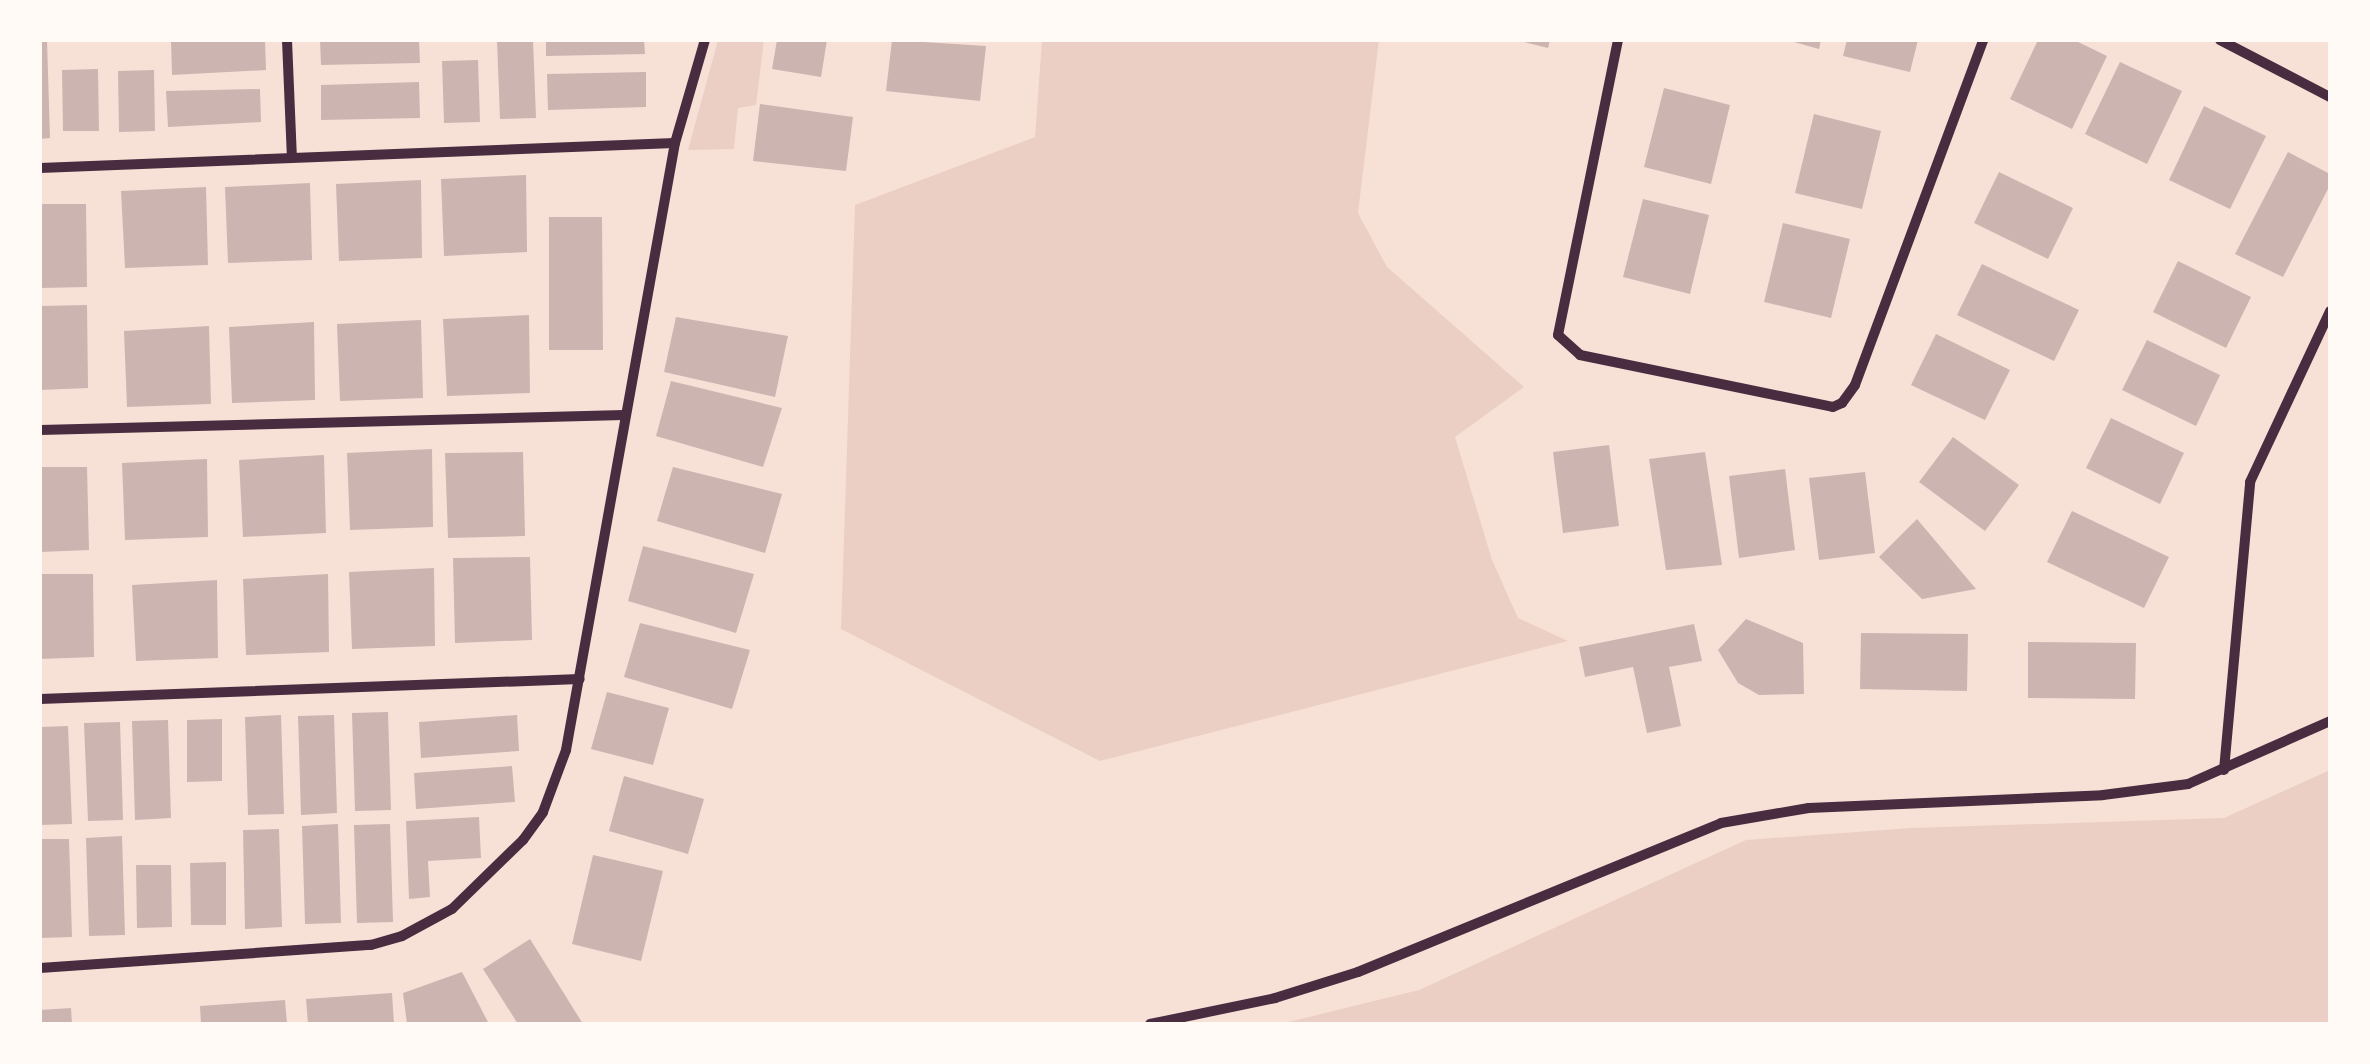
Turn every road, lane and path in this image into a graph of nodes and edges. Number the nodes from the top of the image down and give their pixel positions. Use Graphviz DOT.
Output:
graph roads {
  1 [pos="287,40"];
  2 [pos="705,40"];
  3 [pos="1618,40"];
  4 [pos="1983,40"];
  5 [pos="2220,40"];
  6 [pos="2330,97"];
  7 [pos="675,143"];
  8 [pos="292,157"];
  9 [pos="40,168"];
  10 [pos="2330,311"];
  11 [pos="624,416"];
  12 [pos="40,430"];
  13 [pos="580,678"];
  14 [pos="40,699"];
  15 [pos="2330,722"];
  16 [pos="2224,770"];
  17 [pos="40,968"];
  18 [pos="1150,1024"];
  1 -- 8 [label="street"];
  2 -- 7 [label="street"];
  3 -- 4 [label="street"];
  5 -- 6 [label="street"];
  7 -- 8 [label="street"];
  7 -- 11 [label="street"];
  8 -- 9 [label="street"];
  10 -- 16 [label="street"];
  11 -- 12 [label="street"];
  11 -- 13 [label="street"];
  13 -- 14 [label="street"];
  13 -- 17 [label="street"];
  15 -- 16 [label="street"];
  16 -- 18 [label="street"];
}
